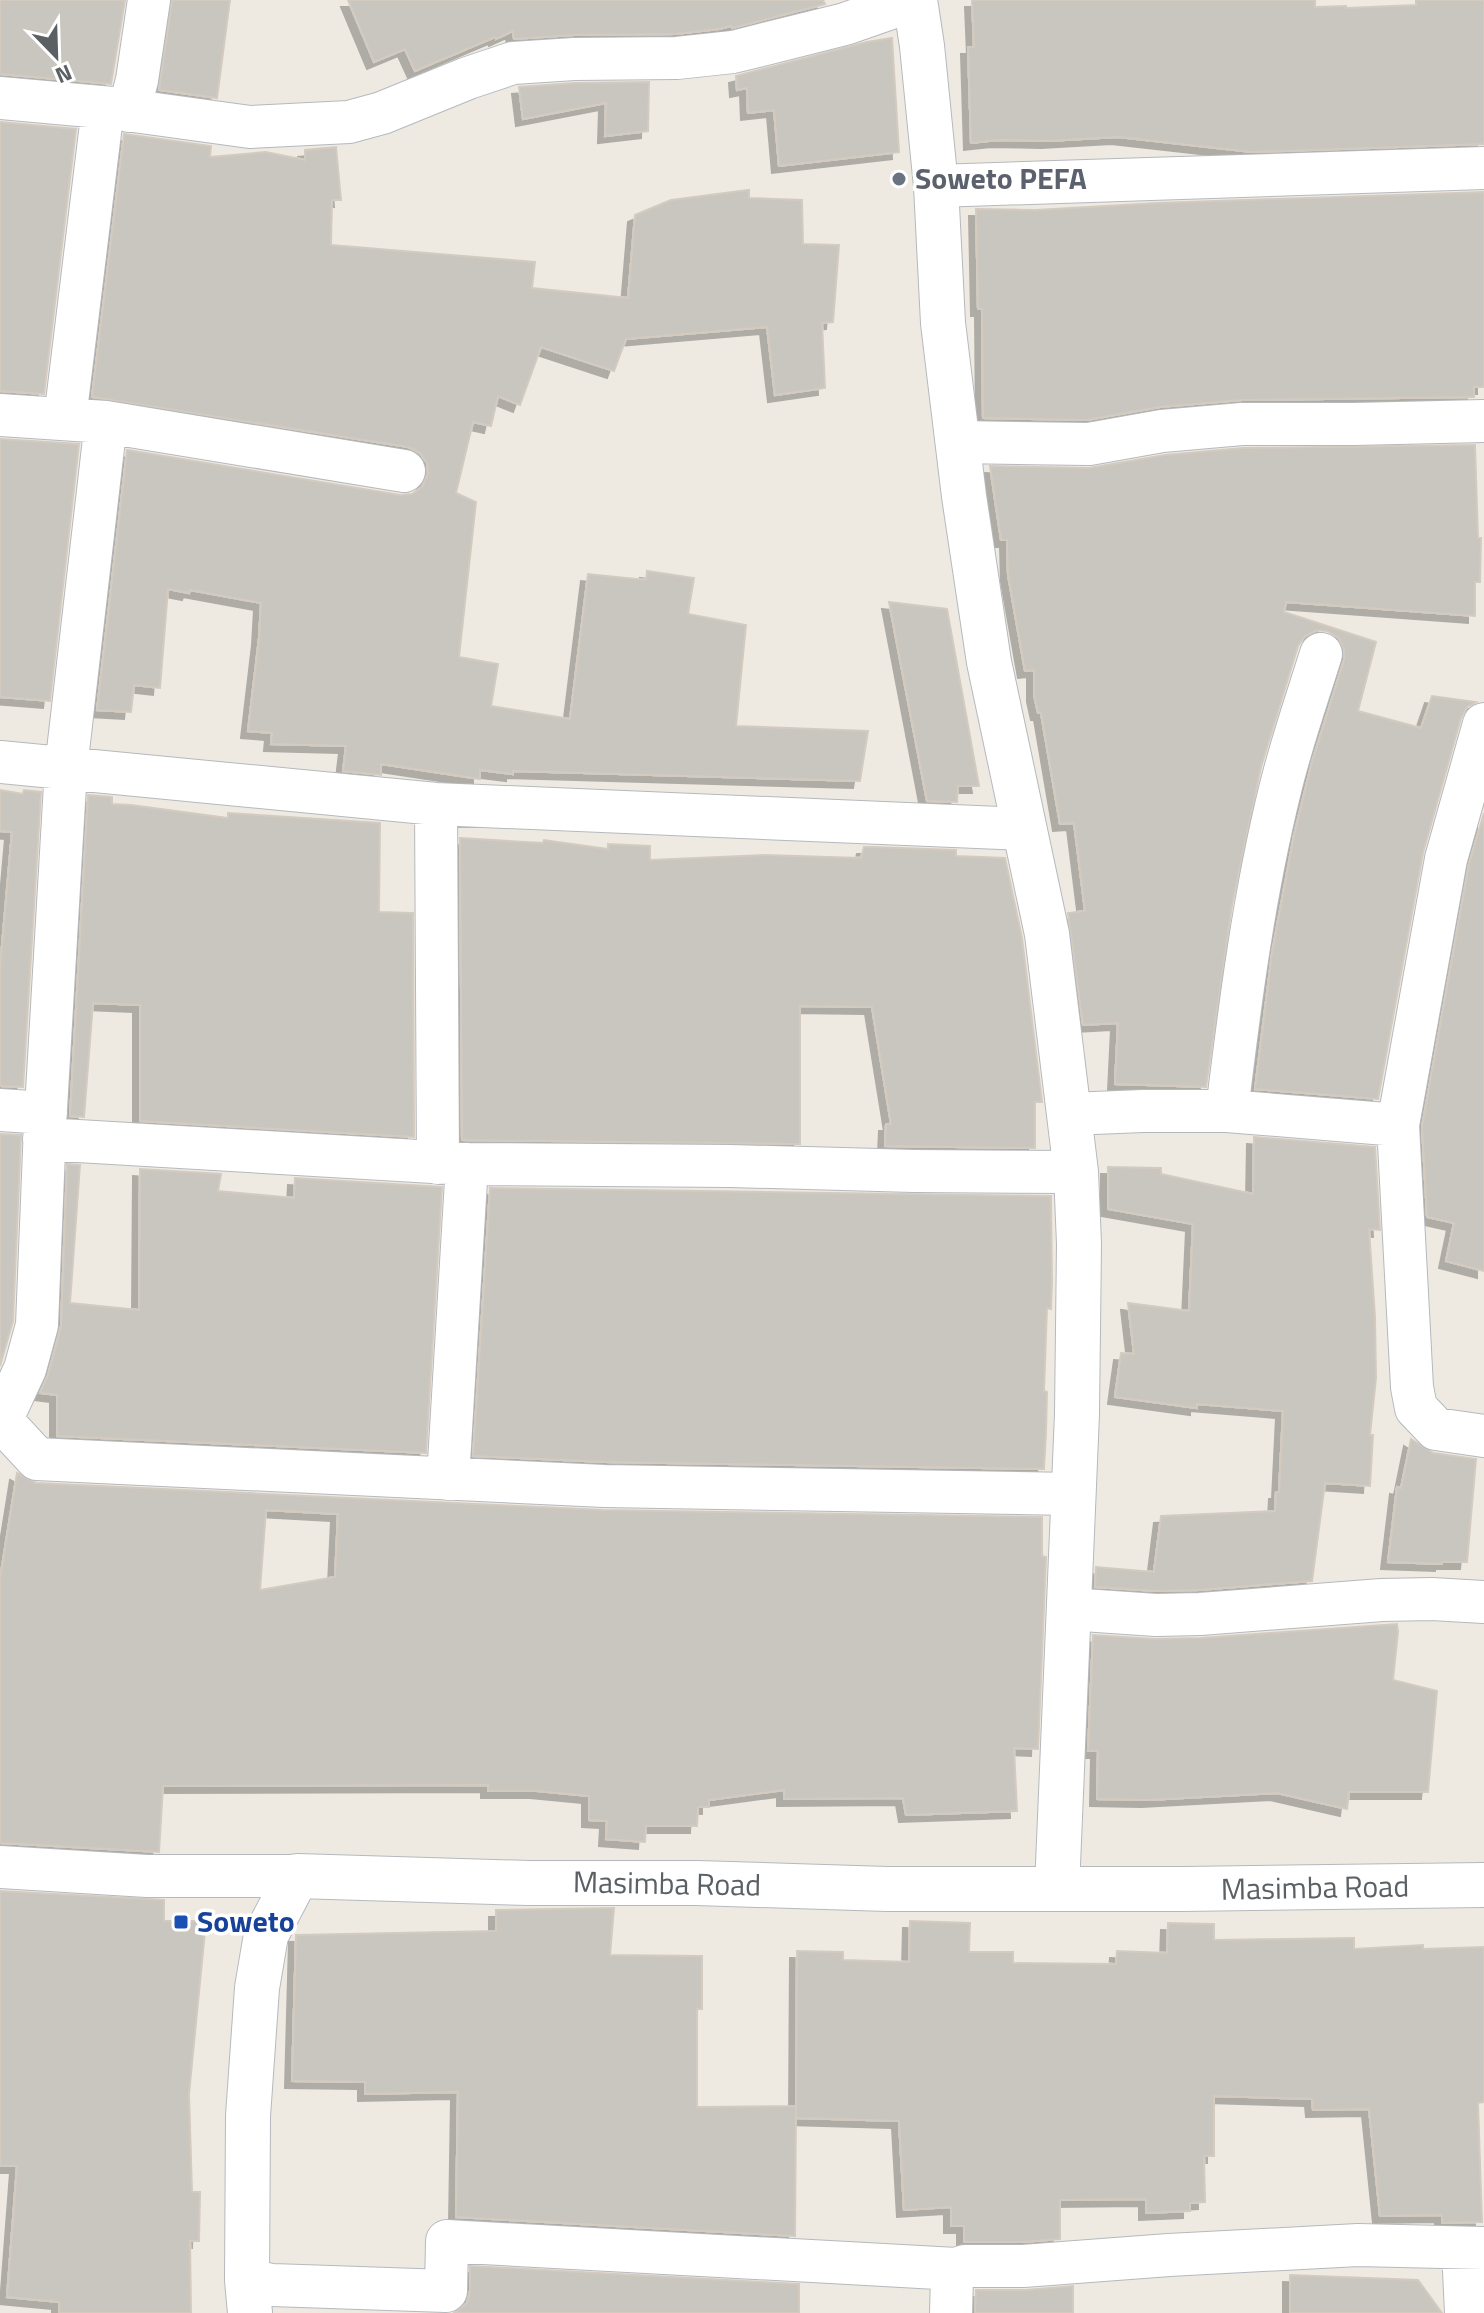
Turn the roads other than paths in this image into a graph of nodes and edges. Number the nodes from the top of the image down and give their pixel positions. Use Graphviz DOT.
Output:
graph roads {
  1 [pos="149,0"];
  2 [pos="914,0"];
  3 [pos="0,98"];
  4 [pos="116,110"];
  5 [pos="1484,168"];
  6 [pos="936,186"];
  7 [pos="0,415"];
  8 [pos="65,419"];
  9 [pos="1484,421"];
  10 [pos="106,422"];
  11 [pos="957,442"];
  12 [pos="404,471"];
  13 [pos="1321,654"];
  14 [pos="1484,724"];
  15 [pos="0,762"];
  16 [pos="66,768"];
  17 [pos="436,804"];
  18 [pos="1024,829"];
  19 [pos="0,1110"];
  20 [pos="1227,1111"];
  21 [pos="1069,1114"];
  22 [pos="1398,1125"];
  23 [pos="45,1126"];
  24 [pos="452,1163"];
  25 [pos="1076,1172"];
  26 [pos="0,1413"];
  27 [pos="0,1419"];
  28 [pos="1484,1436"];
  29 [pos="448,1479"];
  30 [pos="1074,1494"];
  31 [pos="1484,1602"];
  32 [pos="1068,1609"];
  33 [pos="0,1867"];
  34 [pos="297,1876"];
  35 [pos="1484,1885"];
  36 [pos="1057,1888"];
  37 [pos="1474,2249"];
  38 [pos="956,2269"];
  39 [pos="248,2297"];
  40 [pos="951,2313"];
  41 [pos="1466,2313"];
  1 -- 4 [label="street"];
  2 -- 4 [label="street"];
  2 -- 6 [label="street"];
  3 -- 4 [label="street"];
  4 -- 8 [label="street"];
  5 -- 6 [label="street"];
  6 -- 11 [label="street"];
  7 -- 8 [label="street"];
  8 -- 10 [label="street"];
  9 -- 11 [label="street"];
  10 -- 12 [label="street"];
  10 -- 16 [label="street"];
  11 -- 18 [label="street"];
  13 -- 20 [label="street"];
  14 -- 22 [label="street"];
  15 -- 16 [label="street"];
  16 -- 17 [label="street"];
  16 -- 23 [label="street"];
  17 -- 18 [label="street"];
  17 -- 24 [label="street"];
  18 -- 21 [label="street"];
  19 -- 23 [label="street"];
  20 -- 21 [label="street"];
  20 -- 22 [label="street"];
  21 -- 25 [label="street"];
  22 -- 28 [label="street"];
  23 -- 24 [label="street"];
  23 -- 26 [label="street"];
  24 -- 25 [label="street"];
  24 -- 29 [label="street"];
  25 -- 30 [label="street"];
  27 -- 29 [label="street"];
  29 -- 30 [label="street"];
  30 -- 32 [label="street"];
  31 -- 32 [label="street"];
  32 -- 36 [label="street"];
  33 -- 34 [label="street"];
  34 -- 36 [label="street, Masimba Road"];
  34 -- 39 [label="street"];
  35 -- 36 [label="street, Masimba Road"];
  37 -- 38 [label="street"];
  37 -- 41 [label="street"];
  38 -- 39 [label="street"];
  38 -- 40 [label="street"];
}
